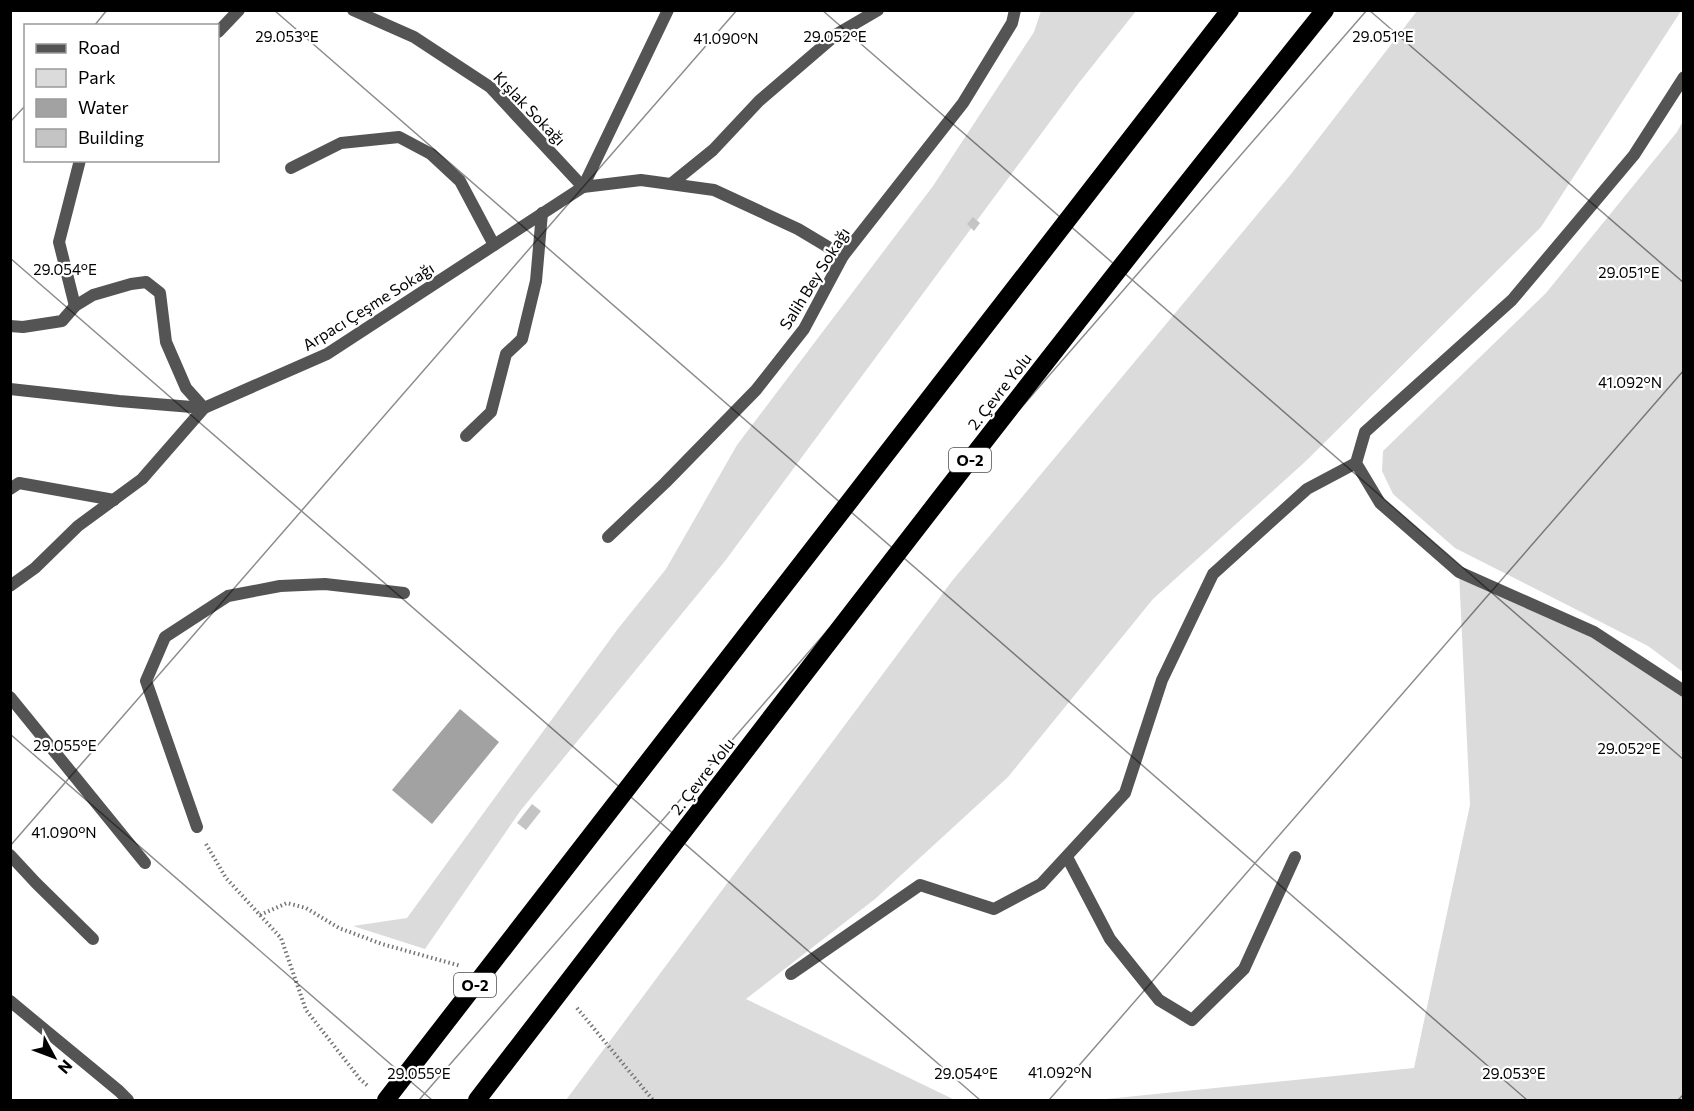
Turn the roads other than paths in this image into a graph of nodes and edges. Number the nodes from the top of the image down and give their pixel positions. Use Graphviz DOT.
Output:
graph roads {
  1 [pos="239,10"];
  2 [pos="353,10"];
  3 [pos="668,10"];
  4 [pos="878,10"];
  5 [pos="1015,10"];
  6 [pos="1230,10"];
  7 [pos="1324,10"];
  8 [pos="219,31"];
  9 [pos="1683,77"];
  10 [pos="79,162"];
  11 [pos="291,168"];
  12 [pos="671,184"];
  13 [pos="583,187"];
  14 [pos="542,213"];
  15 [pos="494,245"];
  16 [pos="843,256"];
  17 [pos="75,306"];
  18 [pos="10,326"];
  19 [pos="10,389"];
  20 [pos="204,408"];
  21 [pos="466,436"];
  22 [pos="1356,463"];
  23 [pos="10,489"];
  24 [pos="114,500"];
  25 [pos="608,537"];
  26 [pos="10,586"];
  27 [pos="404,594"];
  28 [pos="1683,691"];
  29 [pos="10,697"];
  30 [pos="197,827"];
  31 [pos="10,855"];
  32 [pos="1067,857"];
  33 [pos="1295,857"];
  34 [pos="145,863"];
  35 [pos="93,939"];
  36 [pos="791,974"];
  37 [pos="10,1001"];
  38 [pos="128,1101"];
  39 [pos="386,1101"];
  40 [pos="477,1101"];
  1 -- 8 [label="street"];
  2 -- 13 [label="street, Kışlak Sokağı"];
  3 -- 13 [label="street"];
  4 -- 12 [label="street"];
  5 -- 16 [label="street, Salih Bey Sokağı"];
  6 -- 39 [label="highway, O-2"];
  7 -- 40 [label="highway, 2. Çevre Yolu / O-2"];
  9 -- 22 [label="street"];
  10 -- 17 [label="street"];
  11 -- 15 [label="street"];
  12 -- 13 [label="street"];
  12 -- 16 [label="street"];
  13 -- 14 [label="street, Arpacı Çeşme Sokağı"];
  14 -- 15 [label="street, Arpacı Çeşme Sokağı"];
  14 -- 21 [label="street"];
  15 -- 20 [label="street, Arpacı Çeşme Sokağı"];
  16 -- 25 [label="street, Salih Bey Sokağı"];
  17 -- 18 [label="street"];
  17 -- 20 [label="street"];
  19 -- 20 [label="street, Arpacı Çeşme Sokağı"];
  20 -- 24 [label="street"];
  22 -- 28 [label="street"];
  22 -- 32 [label="street"];
  23 -- 24 [label="street"];
  24 -- 26 [label="street"];
  27 -- 30 [label="street"];
  29 -- 34 [label="street"];
  31 -- 35 [label="street"];
  32 -- 33 [label="street"];
  32 -- 36 [label="street"];
  37 -- 38 [label="street"];
}
